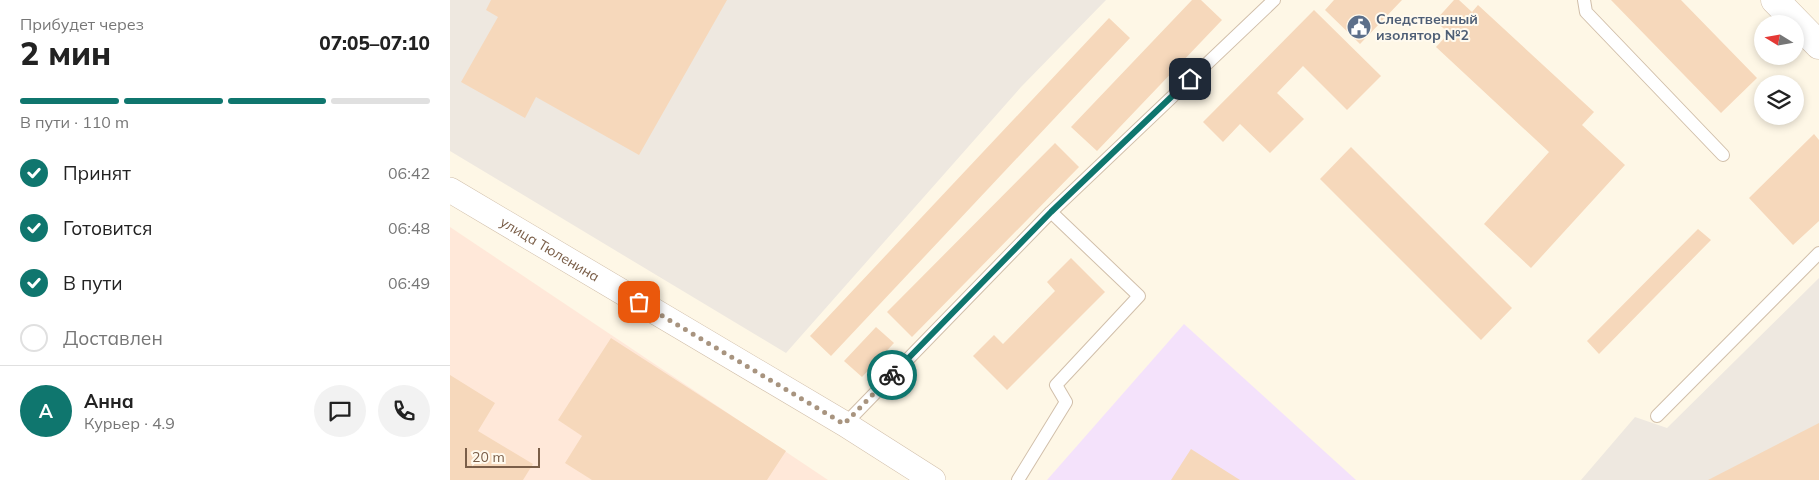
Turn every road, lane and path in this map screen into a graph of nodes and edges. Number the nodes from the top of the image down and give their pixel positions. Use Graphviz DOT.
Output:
graph roads {
  1 [pos="1274,0"];
  2 [pos="1584,0"];
  3 [pos="1775,0"];
  4 [pos="1819,45"];
  5 [pos="1722,155"];
  6 [pos="450,190"];
  7 [pos="1051,212"];
  8 [pos="1819,253"];
  9 [pos="1657,416"];
  10 [pos="844,424"];
  11 [pos="933,480"];
  12 [pos="1018,480"];
  1 -- 7 [label="lane"];
  2 -- 5 [label="lane"];
  3 -- 4 [label="street"];
  6 -- 10 [label="street, улица Тюленина"];
  7 -- 10 [label="lane"];
  7 -- 12 [label="lane"];
  8 -- 9 [label="lane"];
  10 -- 11 [label="street, улица Тюленина"];
}
